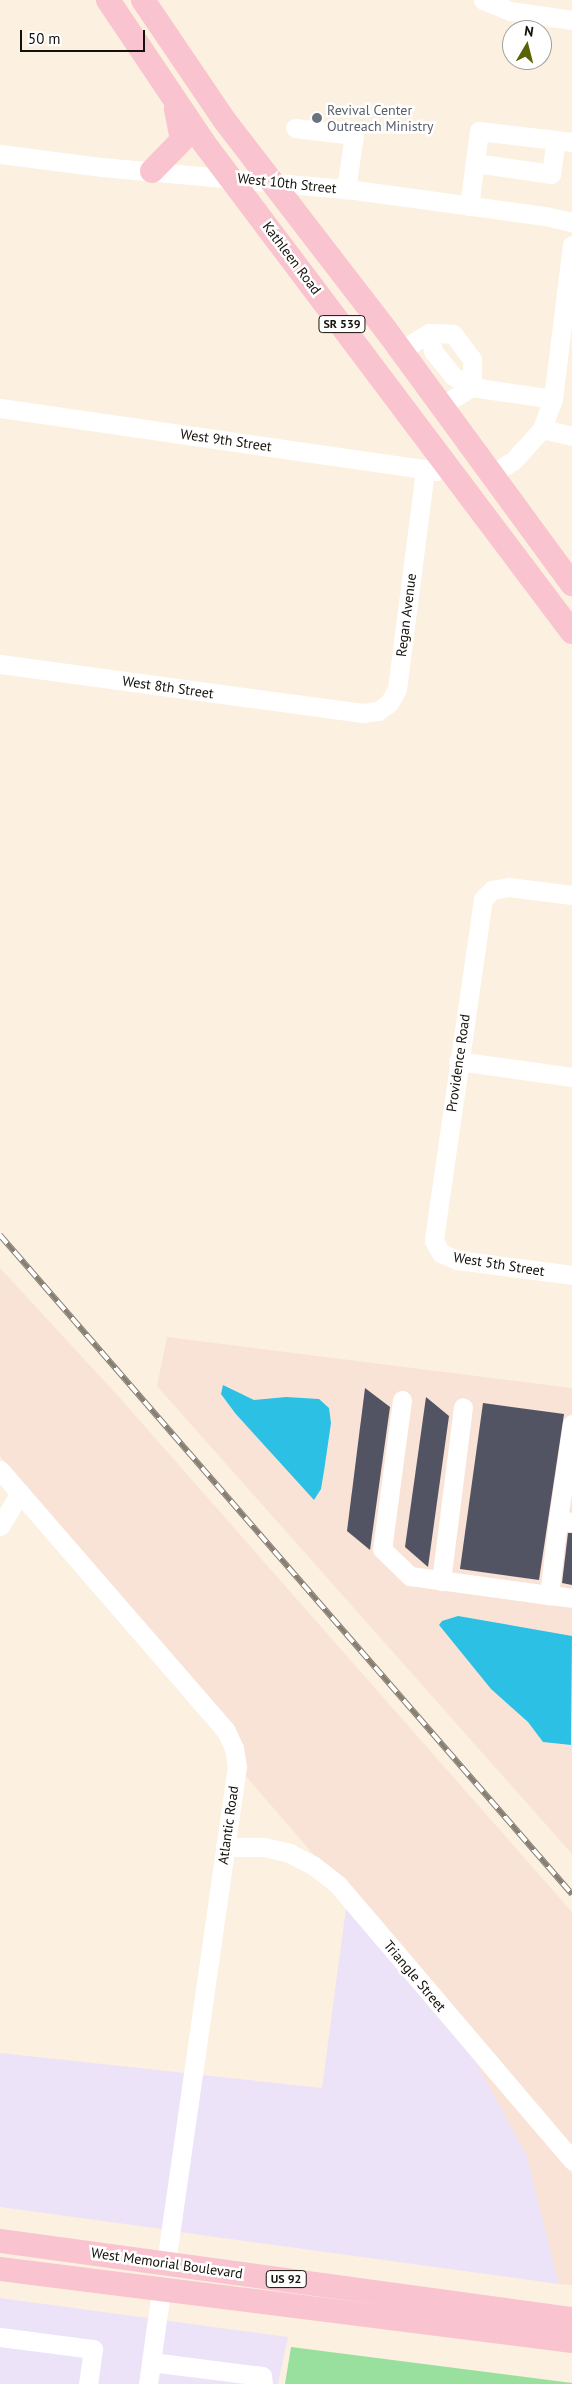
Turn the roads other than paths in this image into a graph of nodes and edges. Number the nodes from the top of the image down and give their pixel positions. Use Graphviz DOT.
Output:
graph roads {
  1 [pos="108,0"];
  2 [pos="143,0"];
  3 [pos="483,0"];
  4 [pos="572,20"];
  5 [pos="175,102"];
  6 [pos="296,128"];
  7 [pos="564,141"];
  8 [pos="0,154"];
  9 [pos="475,163"];
  10 [pos="152,171"];
  11 [pos="229,177"];
  12 [pos="273,182"];
  13 [pos="346,189"];
  14 [pos="469,206"];
  15 [pos="572,222"];
  16 [pos="572,245"];
  17 [pos="429,333"];
  18 [pos="401,350"];
  19 [pos="472,387"];
  20 [pos="553,399"];
  21 [pos="441,406"];
  22 [pos="0,408"];
  23 [pos="542,429"];
  24 [pos="572,436"];
  25 [pos="425,469"];
  26 [pos="452,474"];
  27 [pos="492,475"];
  28 [pos="572,585"];
  29 [pos="572,632"];
  30 [pos="0,664"];
  31 [pos="335,709"];
  32 [pos="572,895"];
  33 [pos="458,1061"];
  34 [pos="572,1077"];
  35 [pos="434,1241"];
  36 [pos="572,1275"];
  37 [pos="402,1400"];
  38 [pos="463,1407"];
  39 [pos="572,1424"];
  40 [pos="0,1470"];
  41 [pos="20,1493"];
  42 [pos="565,1521"];
  43 [pos="0,1526"];
  44 [pos="440,1581"];
  45 [pos="549,1595"];
  46 [pos="572,1598"];
  47 [pos="225,1847"];
  48 [pos="572,2160"];
  49 [pos="0,2240"];
  50 [pos="0,2257"];
  51 [pos="166,2263"];
  52 [pos="0,2269"];
  53 [pos="358,2288"];
  54 [pos="161,2291"];
  55 [pos="572,2319"];
  56 [pos="0,2338"];
  57 [pos="572,2341"];
  58 [pos="151,2362"];
  59 [pos="88,2384"];
  60 [pos="148,2384"];
  61 [pos="263,2384"];
  1 -- 5 [label="main road, Kathleen Road / SR 539"];
  2 -- 12 [label="main road, SR 539"];
  3 -- 4 [label="street"];
  5 -- 10 [label="main road"];
  5 -- 11 [label="main road, Kathleen Road / SR 539"];
  6 -- 13 [label="street"];
  7 -- 9 [label="street"];
  7 -- 9 [label="street"];
  8 -- 10 [label="street, West 10th Street"];
  9 -- 14 [label="street"];
  10 -- 11 [label="street, West 10th Street"];
  11 -- 12 [label="street, West 10th Street"];
  11 -- 26 [label="main road, Kathleen Road / SR 539"];
  12 -- 13 [label="street, West 10th Street"];
  12 -- 18 [label="main road, SR 539"];
  13 -- 14 [label="street, West 10th Street"];
  14 -- 15 [label="street, West 10th Street"];
  16 -- 20 [label="street"];
  17 -- 18 [label="street"];
  17 -- 19 [label="street"];
  17 -- 19 [label="street"];
  18 -- 21 [label="main road, SR 539"];
  19 -- 20 [label="street"];
  19 -- 21 [label="street"];
  20 -- 23 [label="street"];
  21 -- 27 [label="main road, SR 539"];
  22 -- 25 [label="street, West 9th Street"];
  23 -- 24 [label="street"];
  23 -- 27 [label="street"];
  25 -- 26 [label="street, West 9th Street"];
  25 -- 31 [label="street, Regan Avenue"];
  26 -- 28 [label="main road"];
  26 -- 29 [label="main road, Kathleen Road / SR 539"];
  27 -- 28 [label="main road, SR 539"];
  30 -- 31 [label="street, West 8th Street"];
  32 -- 33 [label="street, Providence Road"];
  33 -- 34 [label="street"];
  33 -- 35 [label="street, Providence Road"];
  35 -- 36 [label="street, West 5th Street"];
  37 -- 44 [label="street"];
  38 -- 44 [label="street"];
  39 -- 42 [label="street"];
  40 -- 41 [label="street, Atlantic Road"];
  41 -- 43 [label="street"];
  41 -- 47 [label="street, Atlantic Road"];
  42 -- 45 [label="street"];
  44 -- 45 [label="street"];
  45 -- 46 [label="street"];
  47 -- 48 [label="street, Triangle Street"];
  47 -- 51 [label="street, Atlantic Road"];
  49 -- 51 [label="main road, West Memorial Boulevard / US 92"];
  50 -- 51 [label="main road"];
  51 -- 53 [label="main road, West Memorial Boulevard / US 92"];
  52 -- 54 [label="main road, West Memorial Boulevard / US 92"];
  53 -- 54 [label="main road"];
  53 -- 55 [label="main road, West Memorial Boulevard / US 92"];
  54 -- 57 [label="main road, West Memorial Boulevard / US 92"];
  54 -- 58 [label="street"];
  56 -- 59 [label="street"];
  58 -- 60 [label="street"];
  58 -- 61 [label="street"];
}
